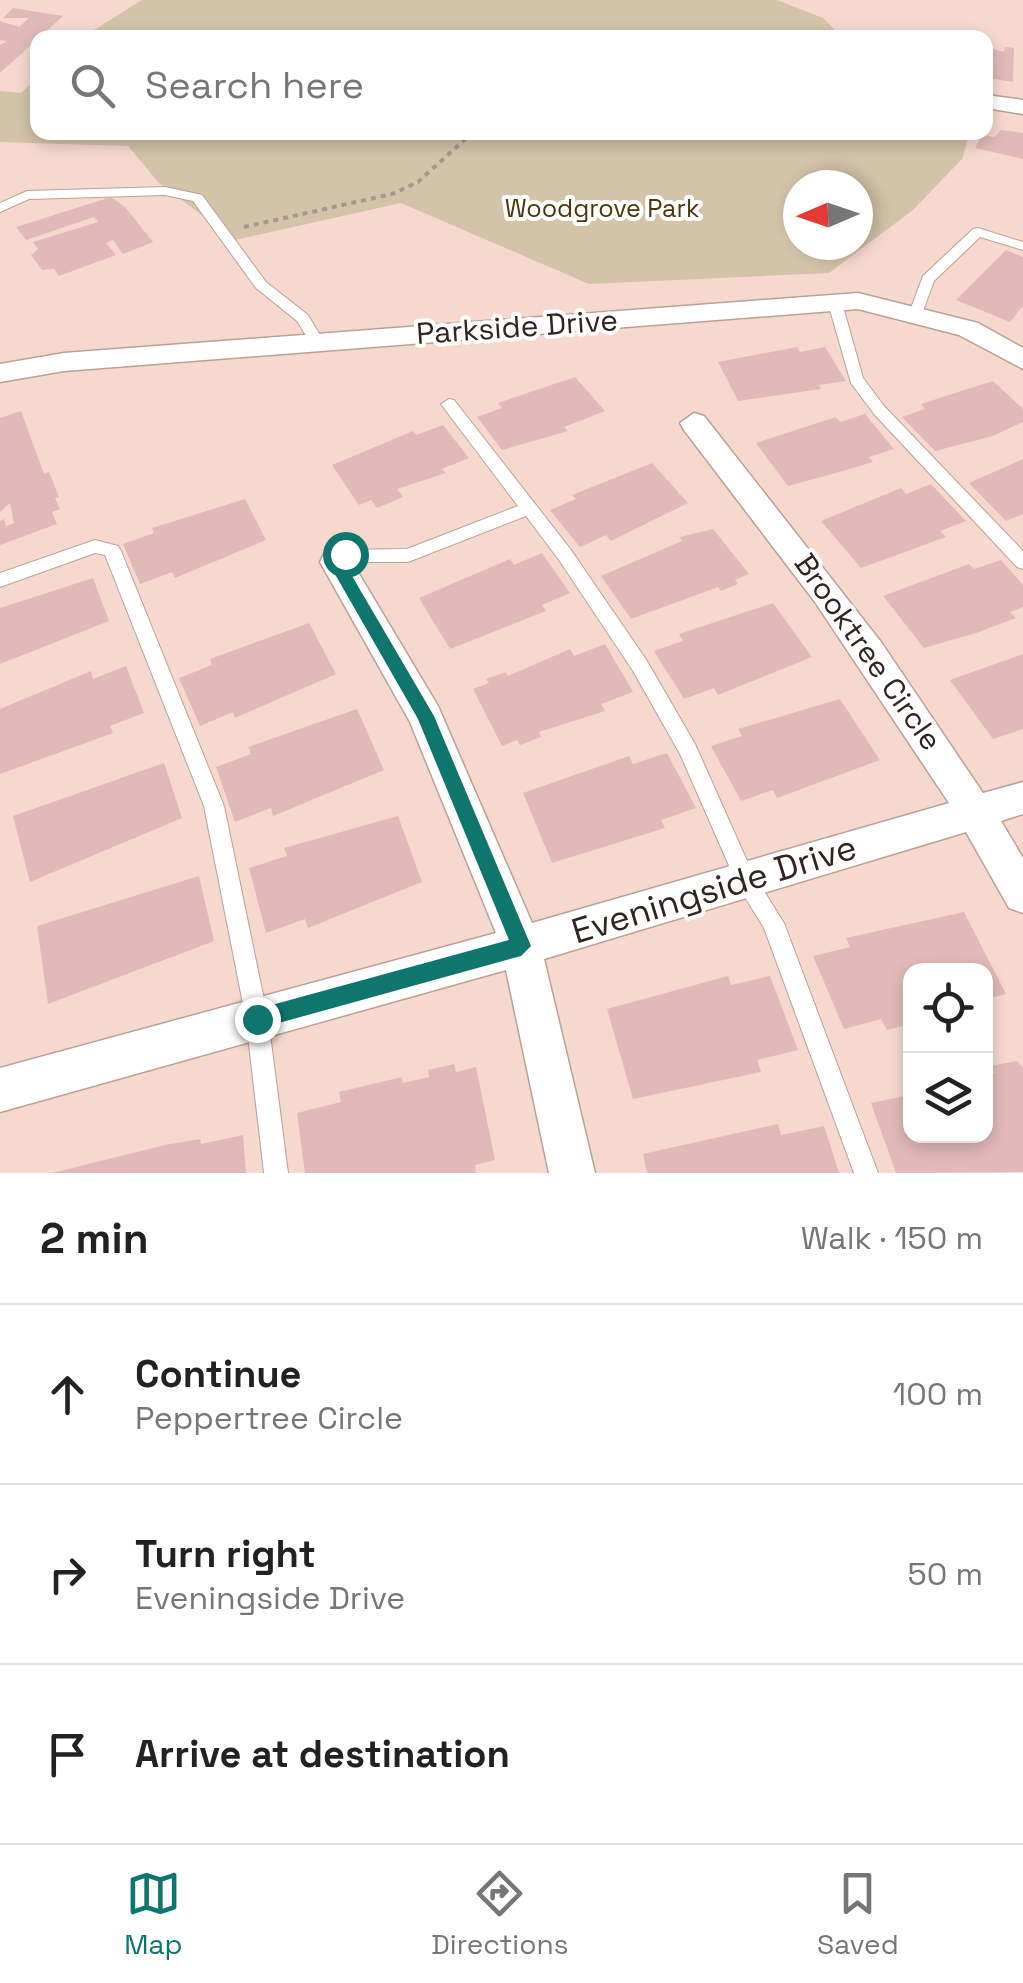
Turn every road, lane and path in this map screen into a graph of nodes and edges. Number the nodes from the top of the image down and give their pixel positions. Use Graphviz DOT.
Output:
graph roads {
  1 [pos="993,103"];
  2 [pos="1023,107"];
  3 [pos="463,140"];
  4 [pos="0,208"];
  5 [pos="243,228"];
  6 [pos="1023,246"];
  7 [pos="835,303"];
  8 [pos="915,316"];
  9 [pos="318,342"];
  10 [pos="1023,360"];
  11 [pos="0,373"];
  12 [pos="449,404"];
  13 [pos="694,422"];
  14 [pos="529,508"];
  15 [pos="338,556"];
  16 [pos="1023,562"];
  17 [pos="0,580"];
  18 [pos="1023,798"];
  19 [pos="977,811"];
  20 [pos="746,879"];
  21 [pos="1023,895"];
  22 [pos="521,946"];
  23 [pos="257,1019"];
  24 [pos="0,1090"];
  25 [pos="276,1173"];
  26 [pos="572,1173"];
  27 [pos="866,1173"];
  1 -- 2 [label="street"];
  3 -- 5 [label="path"];
  4 -- 9 [label="lane"];
  6 -- 8 [label="lane"];
  7 -- 8 [label="street, Parkside Drive"];
  7 -- 9 [label="street, Parkside Drive"];
  7 -- 16 [label="lane"];
  8 -- 10 [label="street, Parkside Drive"];
  9 -- 11 [label="street, Parkside Drive"];
  12 -- 14 [label="lane"];
  13 -- 19 [label="street, Brooktree Circle"];
  14 -- 15 [label="lane"];
  14 -- 20 [label="lane"];
  15 -- 22 [label="street"];
  17 -- 23 [label="lane"];
  18 -- 19 [label="street, Eveningside Drive"];
  19 -- 20 [label="street, Eveningside Drive"];
  19 -- 21 [label="street, Brooktree Circle"];
  20 -- 22 [label="street, Eveningside Drive"];
  20 -- 27 [label="lane"];
  22 -- 23 [label="street, Eveningside Drive"];
  22 -- 26 [label="street"];
  23 -- 24 [label="street, Eveningside Drive"];
  23 -- 25 [label="lane"];
}
